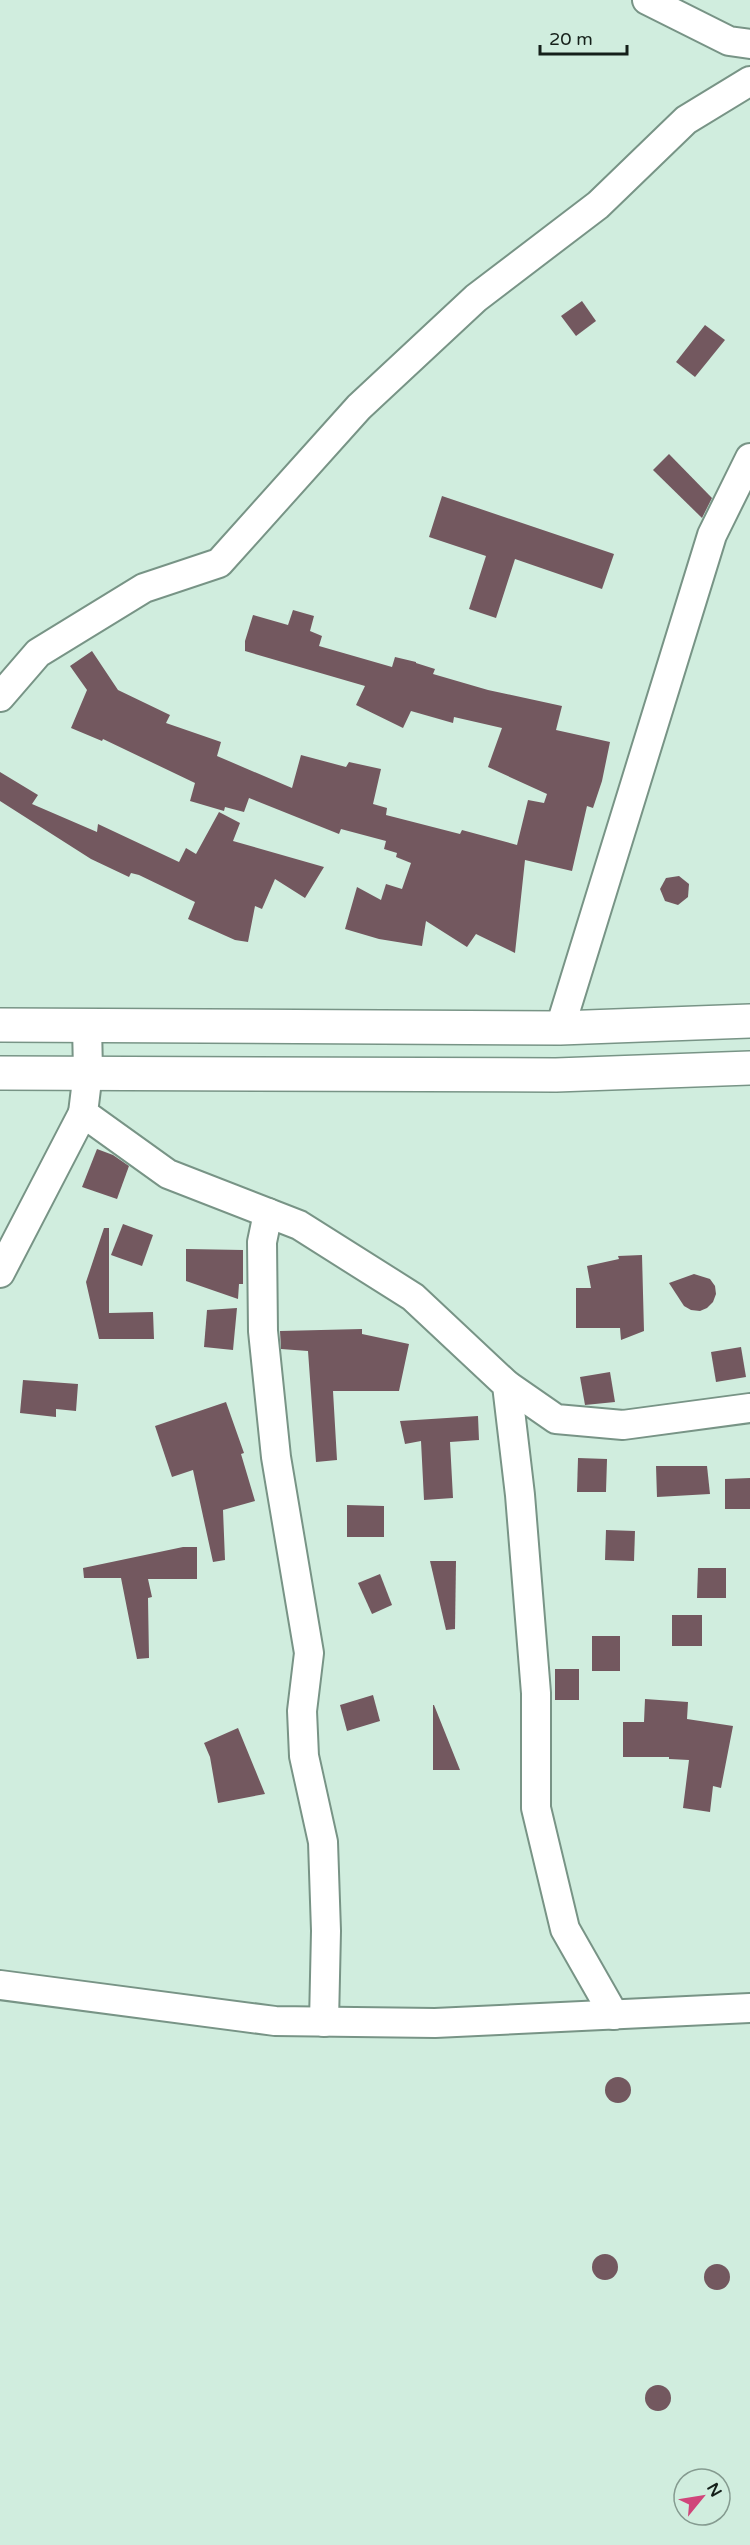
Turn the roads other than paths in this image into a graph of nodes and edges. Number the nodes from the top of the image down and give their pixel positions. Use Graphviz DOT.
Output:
graph roads {
  1 [pos="647,0"];
  2 [pos="750,44"];
  3 [pos="750,81"];
  4 [pos="750,458"];
  5 [pos="0,697"];
  6 [pos="750,1022"];
  7 [pos="0,1025"];
  8 [pos="87,1026"];
  9 [pos="560,1028"];
  10 [pos="750,1068"];
  11 [pos="88,1072"];
  12 [pos="0,1073"];
  13 [pos="83,1113"];
  14 [pos="268,1213"];
  15 [pos="0,1273"];
  16 [pos="507,1385"];
  17 [pos="750,1408"];
  18 [pos="0,1985"];
  19 [pos="750,2008"];
  20 [pos="614,2015"];
  21 [pos="324,2022"];
  1 -- 2 [label="street"];
  3 -- 5 [label="street"];
  4 -- 9 [label="street"];
  6 -- 9 [label="main road"];
  7 -- 8 [label="main road"];
  8 -- 9 [label="main road"];
  8 -- 11 [label="street"];
  10 -- 11 [label="main road"];
  11 -- 12 [label="main road"];
  11 -- 13 [label="street"];
  13 -- 14 [label="street"];
  13 -- 15 [label="street"];
  14 -- 16 [label="street"];
  14 -- 21 [label="street"];
  16 -- 17 [label="street"];
  16 -- 20 [label="street"];
  18 -- 21 [label="street"];
  19 -- 20 [label="street"];
  20 -- 21 [label="street"];
}
